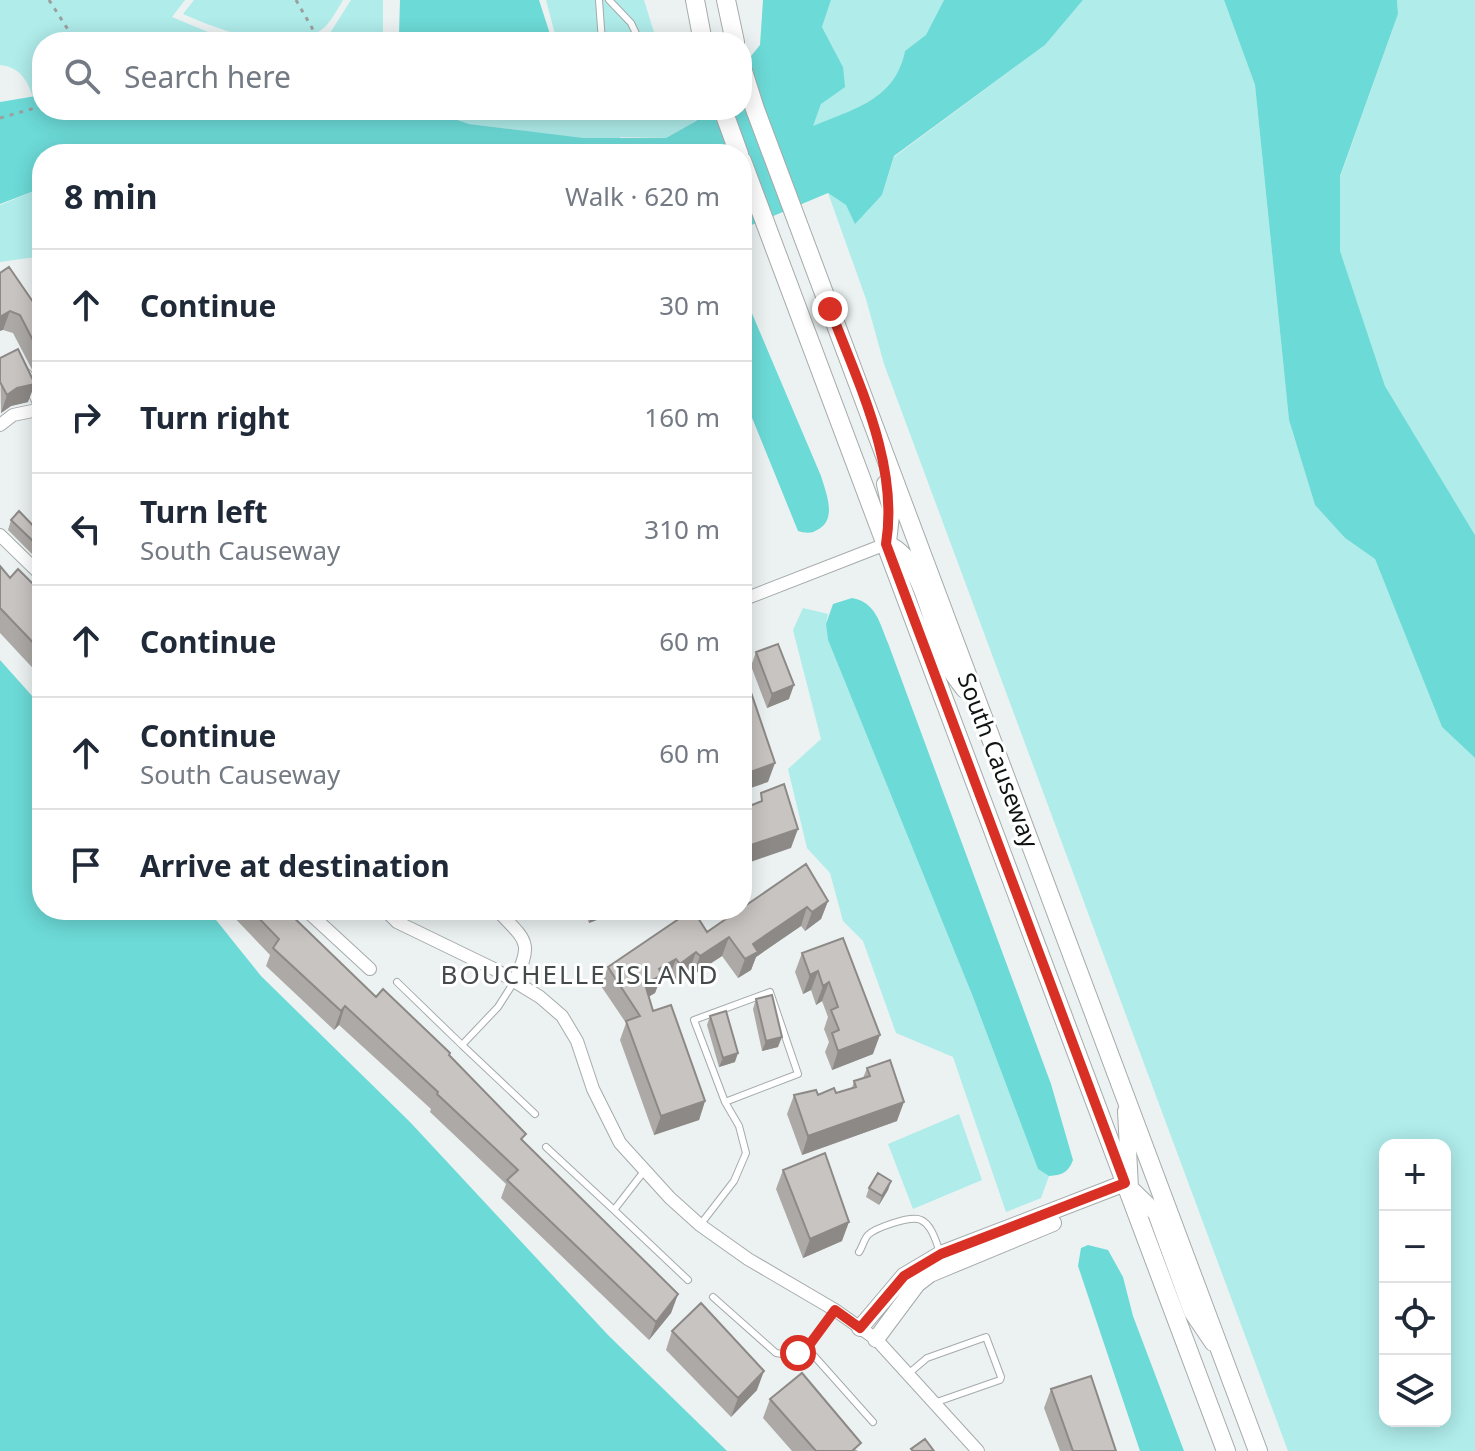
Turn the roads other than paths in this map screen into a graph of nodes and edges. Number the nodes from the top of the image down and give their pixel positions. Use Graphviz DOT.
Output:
graph roads {
  1 [pos="599,0"];
  2 [pos="609,0"];
  3 [pos="695,0"];
  4 [pos="726,0"];
  5 [pos="601,32"];
  6 [pos="635,32"];
  7 [pos="701,32"];
  8 [pos="733,32"];
  9 [pos="752,96"];
  10 [pos="727,120"];
  11 [pos="735,144"];
  12 [pos="752,188"];
  13 [pos="22,367"];
  14 [pos="32,388"];
  15 [pos="32,411"];
  16 [pos="0,425"];
  17 [pos="874,426"];
  18 [pos="0,535"];
  19 [pos="886,544"];
  20 [pos="32,565"];
  21 [pos="752,596"];
  22 [pos="982,713"];
  23 [pos="317,920"];
  24 [pos="395,920"];
  25 [pos="506,920"];
  26 [pos="370,969"];
  27 [pos="397,982"];
  28 [pos="514,982"];
  29 [pos="462,1045"];
  30 [pos="1125,1094"];
  31 [pos="725,1102"];
  32 [pos="535,1114"];
  33 [pos="546,1147"];
  34 [pos="645,1170"];
  35 [pos="1128,1188"];
  36 [pos="614,1210"];
  37 [pos="700,1225"];
  38 [pos="859,1252"];
  39 [pos="944,1260"];
  40 [pos="688,1280"];
  41 [pos="713,1297"];
  42 [pos="835,1310"];
  43 [pos="860,1328"];
  44 [pos="876,1339"];
  45 [pos="807,1348"];
  46 [pos="1224,1361"];
  47 [pos="908,1374"];
  48 [pos="934,1403"];
  49 [pos="873,1422"];
  50 [pos="978,1451"];
  51 [pos="1226,1451"];
  52 [pos="1258,1451"];
  1 -- 5 [label="lane"];
  2 -- 6 [label="lane"];
  3 -- 7 [label="main road"];
  4 -- 8 [label="main road"];
  9 -- 17 [label="main road, South Causeway"];
  10 -- 11 [label="main road"];
  12 -- 19 [label="main road, South Causeway"];
  13 -- 14 [label="street"];
  15 -- 16 [label="street"];
  17 -- 19 [label="main road"];
  17 -- 22 [label="main road, South Causeway"];
  18 -- 20 [label="street"];
  19 -- 21 [label="street"];
  19 -- 22 [label="main road"];
  19 -- 35 [label="main road, South Causeway"];
  22 -- 30 [label="main road, South Causeway"];
  23 -- 26 [label="street"];
  24 -- 28 [label="street"];
  25 -- 28 [label="street"];
  27 -- 29 [label="lane"];
  28 -- 29 [label="lane"];
  28 -- 34 [label="street"];
  29 -- 32 [label="lane"];
  30 -- 35 [label="street"];
  30 -- 46 [label="main road, South Causeway"];
  31 -- 31 [label="lane"];
  31 -- 37 [label="lane"];
  33 -- 36 [label="lane"];
  34 -- 36 [label="lane"];
  34 -- 37 [label="street"];
  35 -- 39 [label="street"];
  35 -- 46 [label="street"];
  35 -- 51 [label="main road, South Causeway"];
  36 -- 40 [label="lane"];
  37 -- 42 [label="street"];
  38 -- 39 [label="lane"];
  39 -- 43 [label="street"];
  39 -- 44 [label="street"];
  41 -- 45 [label="lane"];
  42 -- 43 [label="street"];
  42 -- 45 [label="lane"];
  43 -- 44 [label="street"];
  44 -- 47 [label="street"];
  45 -- 49 [label="lane"];
  46 -- 52 [label="main road, South Causeway"];
  47 -- 48 [label="street"];
  47 -- 48 [label="lane"];
  48 -- 50 [label="street"];
}
